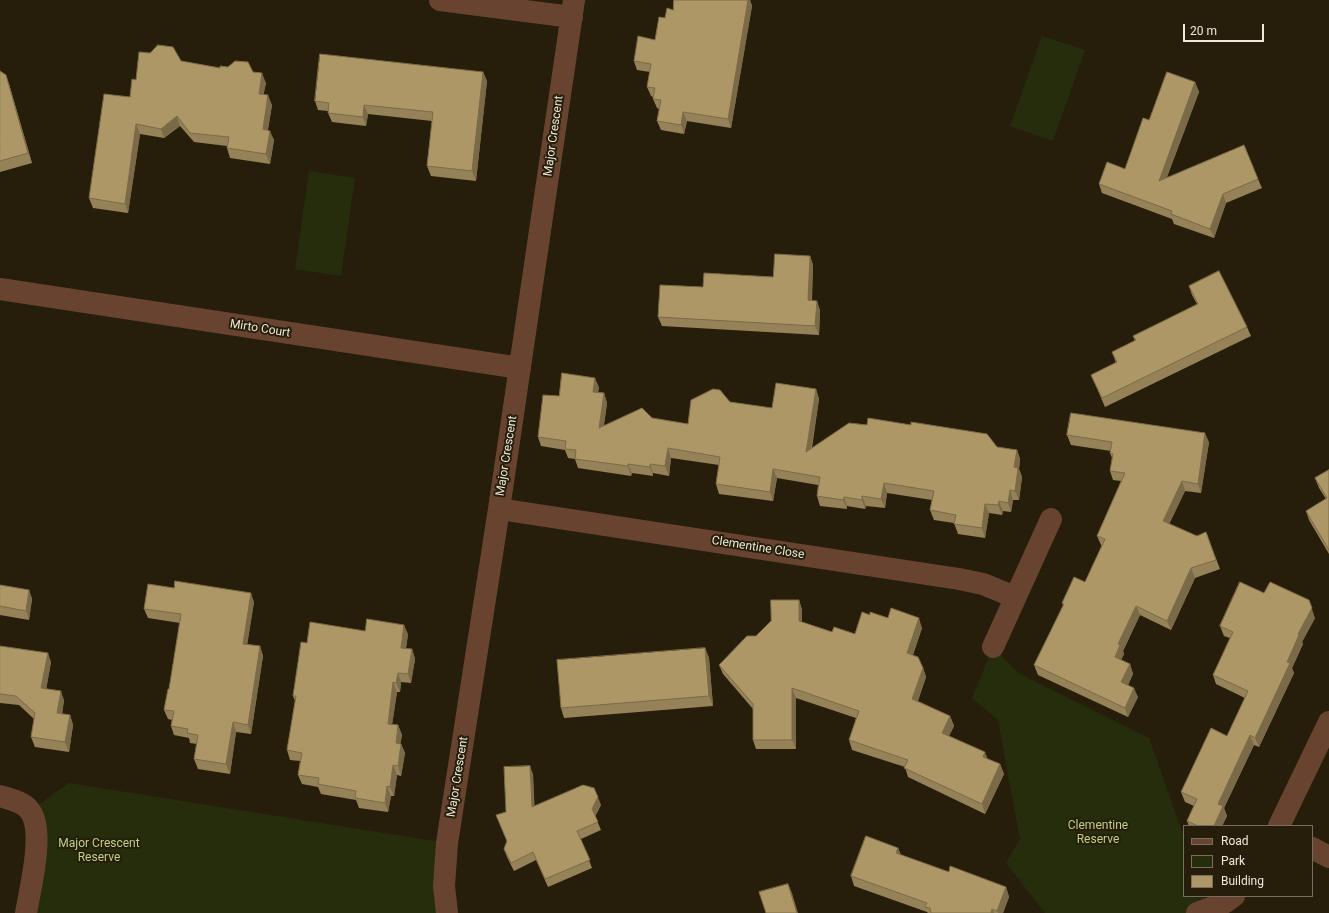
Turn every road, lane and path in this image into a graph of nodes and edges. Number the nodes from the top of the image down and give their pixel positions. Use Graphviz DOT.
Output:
graph roads {
  1 [pos="440,0"];
  2 [pos="573,9"];
  3 [pos="0,289"];
  4 [pos="520,368"];
  5 [pos="499,509"];
  6 [pos="1051,519"];
  7 [pos="1015,597"];
  8 [pos="993,647"];
  9 [pos="1329,722"];
  10 [pos="0,796"];
  11 [pos="1279,825"];
  12 [pos="1313,848"];
  13 [pos="1329,856"];
  14 [pos="1233,897"];
  15 [pos="26,913"];
  16 [pos="447,913"];
  17 [pos="1197,913"];
  1 -- 2 [label="street"];
  2 -- 4 [label="street, Major Crescent"];
  3 -- 4 [label="street, Mirto Court"];
  4 -- 5 [label="street, Major Crescent"];
  5 -- 7 [label="street, Clementine Close"];
  5 -- 16 [label="street, Major Crescent"];
  6 -- 7 [label="street"];
  7 -- 8 [label="street"];
  9 -- 11 [label="street"];
  10 -- 15 [label="street"];
  12 -- 13 [label="street"];
  14 -- 17 [label="street"];
}
